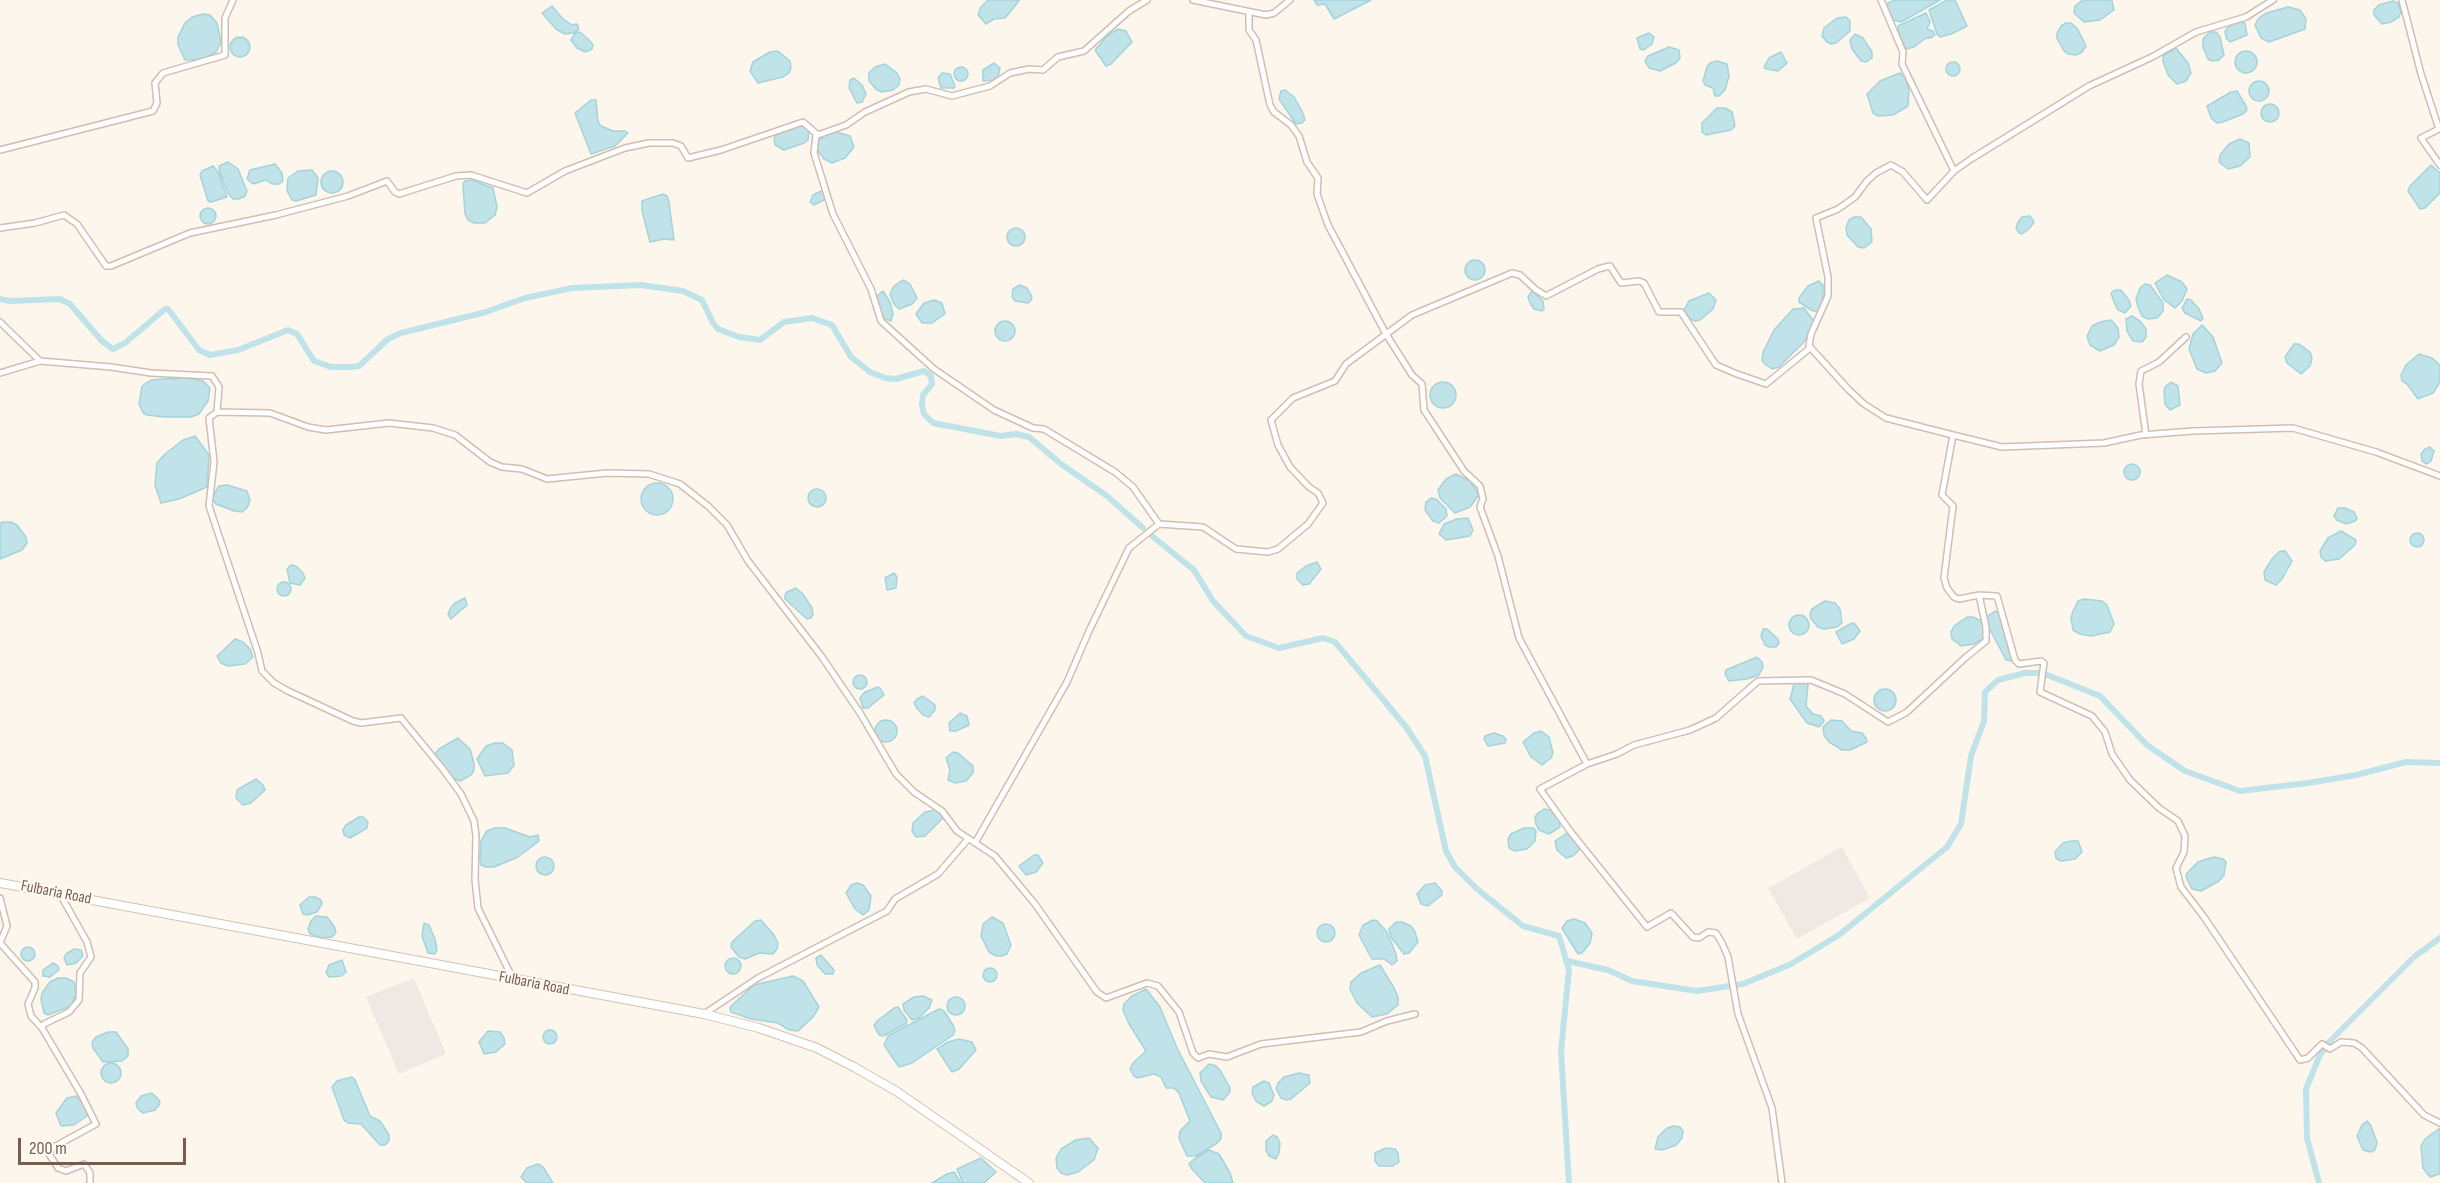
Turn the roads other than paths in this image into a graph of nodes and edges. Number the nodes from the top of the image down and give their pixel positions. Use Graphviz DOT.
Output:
graph roads {
  1 [pos="233,0"];
  2 [pos="1147,0"];
  3 [pos="1193,0"];
  4 [pos="1290,0"];
  5 [pos="1881,0"];
  6 [pos="2273,0"];
  7 [pos="2402,0"];
  8 [pos="1249,13"];
  9 [pos="816,134"];
  10 [pos="0,150"];
  11 [pos="2440,165"];
  12 [pos="1954,171"];
  13 [pos="0,228"];
  14 [pos="0,322"];
  15 [pos="1386,334"];
  16 [pos="2186,337"];
  17 [pos="1810,348"];
  18 [pos="40,361"];
  19 [pos="0,373"];
  20 [pos="217,412"];
  21 [pos="1953,435"];
  22 [pos="2146,435"];
  23 [pos="2440,476"];
  24 [pos="1158,524"];
  25 [pos="1979,595"];
  26 [pos="1587,764"];
  27 [pos="968,839"];
  28 [pos="975,843"];
  29 [pos="0,883"];
  30 [pos="60,894"];
  31 [pos="0,898"];
  32 [pos="513,979"];
  33 [pos="704,1014"];
  34 [pos="1415,1014"];
  35 [pos="42,1028"];
  36 [pos="2440,1124"];
  37 [pos="90,1183"];
  38 [pos="1029,1183"];
  39 [pos="1782,1183"];
  1 -- 10 [label="street"];
  2 -- 9 [label="street"];
  3 -- 8 [label="street"];
  4 -- 8 [label="street"];
  5 -- 12 [label="street"];
  6 -- 12 [label="street"];
  7 -- 11 [label="street"];
  8 -- 15 [label="street"];
  9 -- 13 [label="street"];
  9 -- 24 [label="street"];
  12 -- 17 [label="street"];
  14 -- 18 [label="street"];
  15 -- 17 [label="street"];
  15 -- 24 [label="street"];
  15 -- 26 [label="street"];
  16 -- 22 [label="street"];
  17 -- 21 [label="street"];
  18 -- 19 [label="street"];
  18 -- 20 [label="street"];
  20 -- 27 [label="street"];
  20 -- 32 [label="street"];
  21 -- 22 [label="street"];
  21 -- 25 [label="street"];
  22 -- 23 [label="street"];
  24 -- 28 [label="street"];
  25 -- 26 [label="street"];
  25 -- 36 [label="street"];
  26 -- 39 [label="street"];
  27 -- 28 [label="street"];
  27 -- 33 [label="street"];
  28 -- 34 [label="street"];
  29 -- 30 [label="main road, Fulbaria Road"];
  30 -- 32 [label="main road, Fulbaria Road"];
  30 -- 35 [label="street"];
  31 -- 35 [label="street"];
  32 -- 33 [label="main road, Fulbaria Road"];
  33 -- 38 [label="main road, Fulbaria Road"];
  35 -- 37 [label="street"];
}
